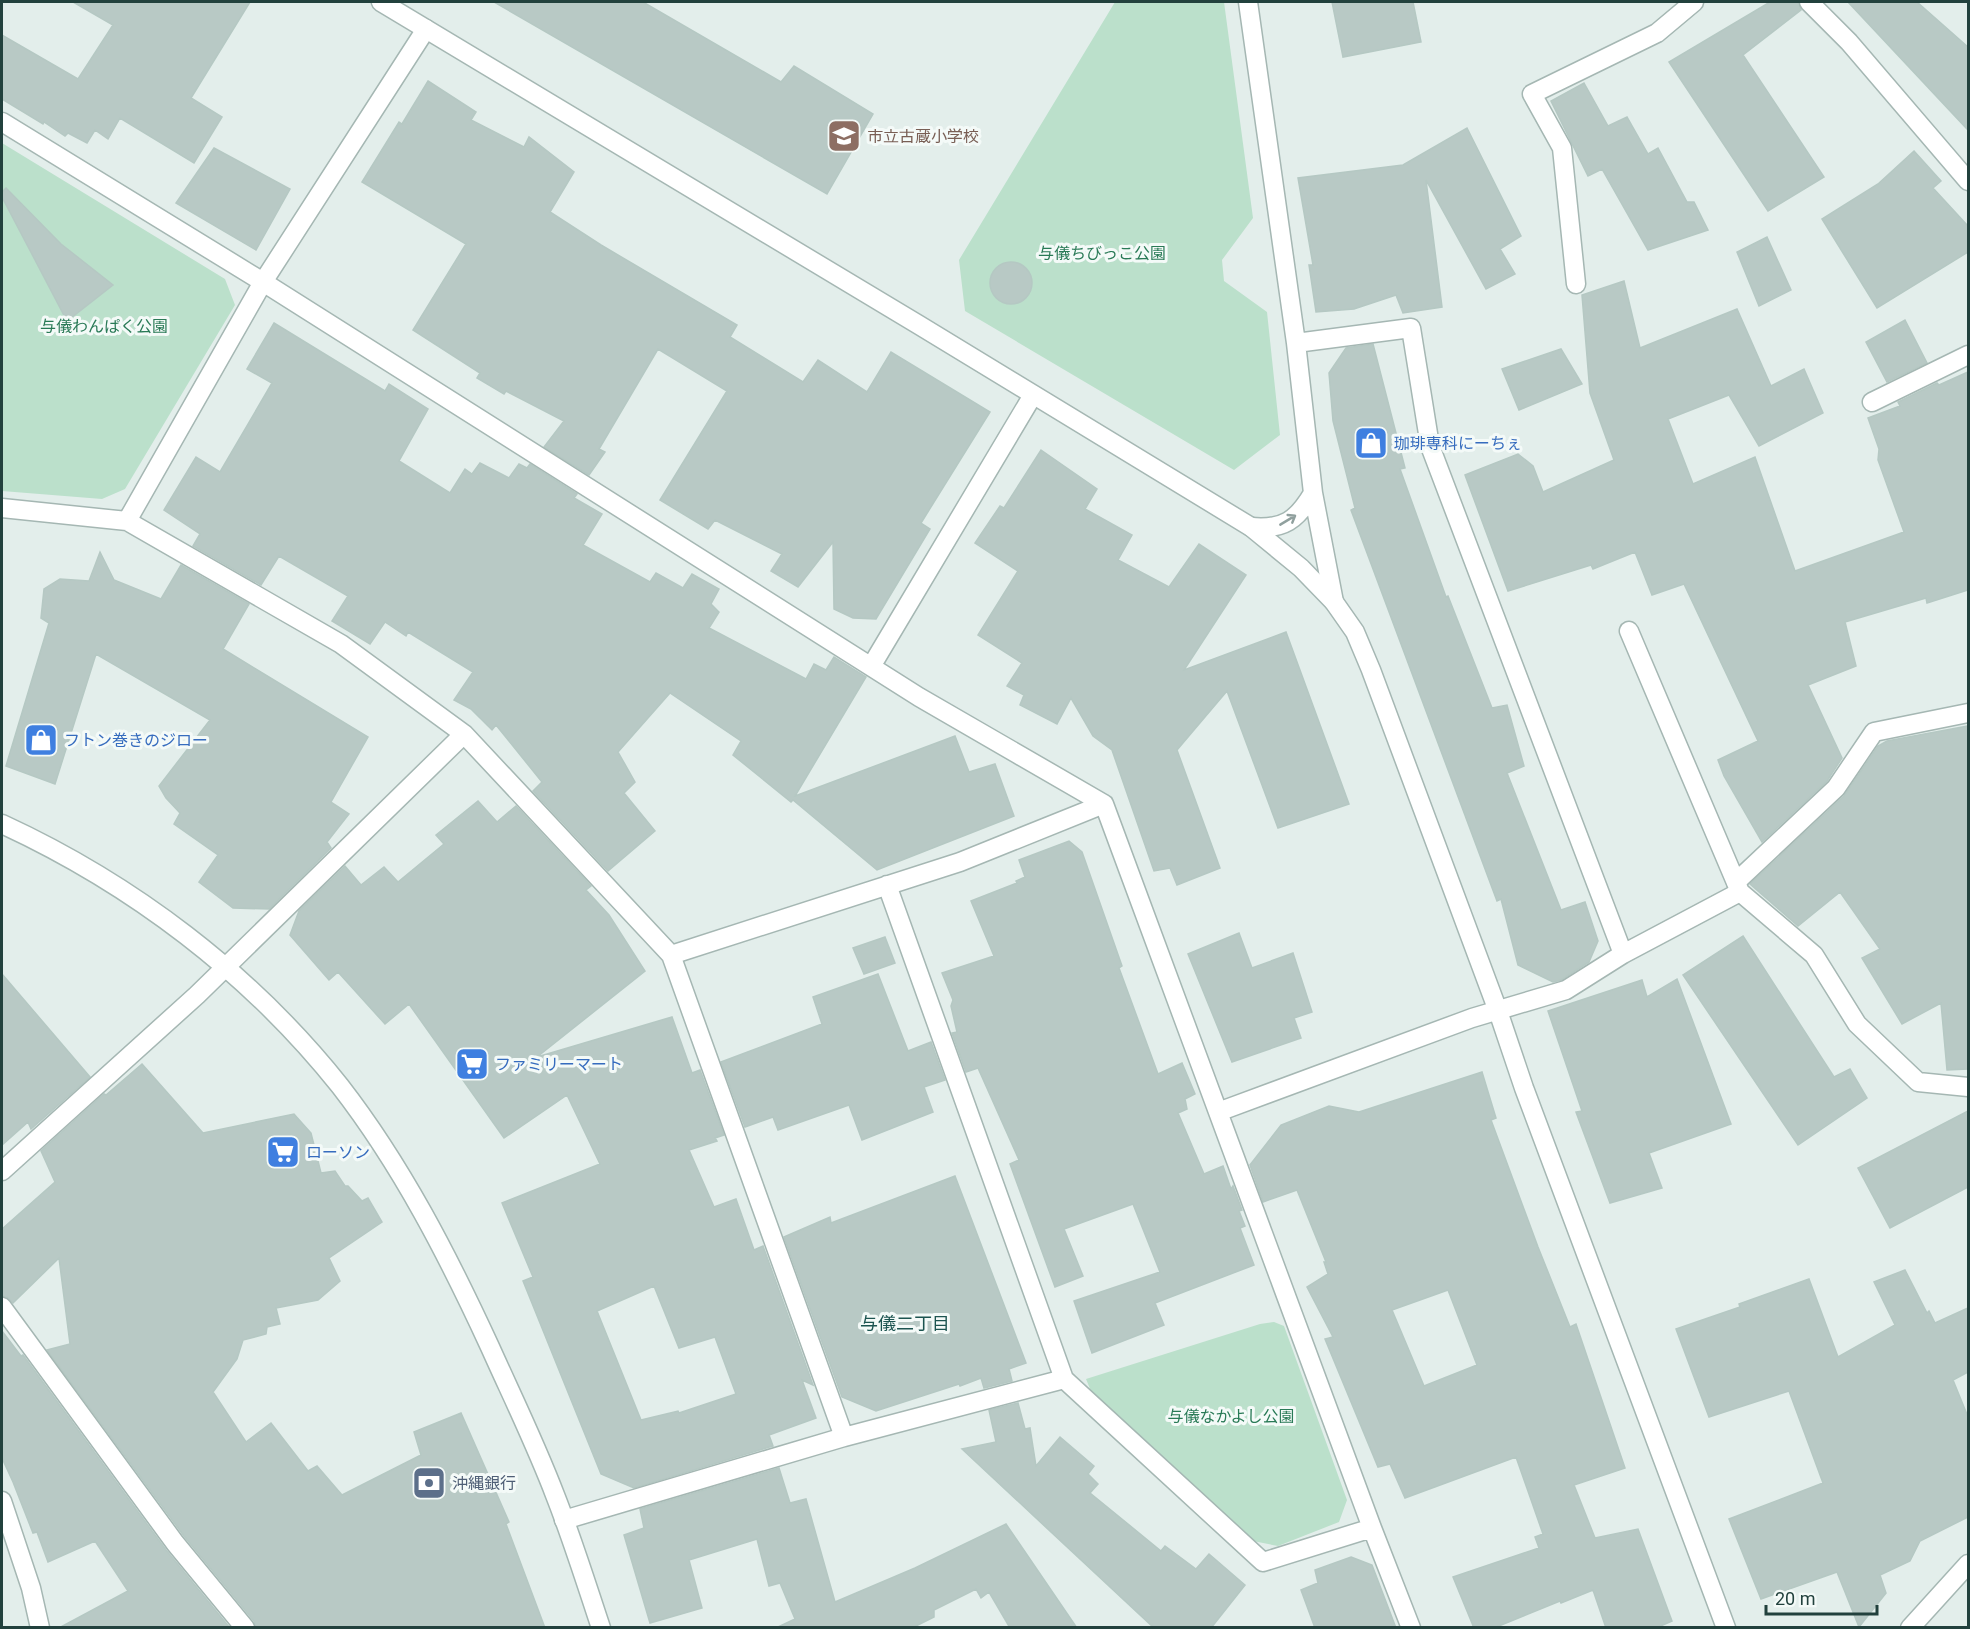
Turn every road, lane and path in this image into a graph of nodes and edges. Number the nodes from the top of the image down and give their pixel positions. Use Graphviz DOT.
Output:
graph roads {
  1 [pos="381,2"];
  2 [pos="1248,2"];
  3 [pos="1694,2"];
  4 [pos="1809,2"];
  5 [pos="426,29"];
  6 [pos="2,122"];
  7 [pos="1968,182"];
  8 [pos="263,282"];
  9 [pos="1576,284"];
  10 [pos="1296,343"];
  11 [pos="1968,355"];
  12 [pos="1033,395"];
  13 [pos="1872,402"];
  14 [pos="1313,493"];
  15 [pos="2,508"];
  16 [pos="127,521"];
  17 [pos="1251,527"];
  18 [pos="1334,602"];
  19 [pos="1629,631"];
  20 [pos="872,665"];
  21 [pos="1968,713"];
  22 [pos="464,734"];
  23 [pos="1104,804"];
  24 [pos="2,824"];
  25 [pos="886,885"];
  26 [pos="1738,887"];
  27 [pos="1623,954"];
  28 [pos="671,955"];
  29 [pos="225,968"];
  30 [pos="1498,1011"];
  31 [pos="1968,1087"];
  32 [pos="1218,1112"];
  33 [pos="2,1171"];
  34 [pos="2,1307"];
  35 [pos="1064,1379"];
  36 [pos="844,1437"];
  37 [pos="2,1501"];
  38 [pos="564,1520"];
  39 [pos="1372,1528"];
  40 [pos="1968,1564"];
  41 [pos="40,1628"];
  42 [pos="245,1628"];
  43 [pos="601,1628"];
  44 [pos="1411,1628"];
  45 [pos="1726,1628"];
  46 [pos="1910,1628"];
  1 -- 5 [label="street"];
  2 -- 10 [label="street"];
  3 -- 9 [label="street"];
  4 -- 7 [label="street"];
  5 -- 8 [label="street"];
  5 -- 12 [label="street"];
  6 -- 8 [label="street"];
  8 -- 16 [label="street"];
  8 -- 20 [label="street"];
  10 -- 14 [label="street"];
  10 -- 27 [label="street"];
  11 -- 13 [label="street"];
  12 -- 17 [label="street"];
  12 -- 20 [label="street"];
  17 -- 14 [label="street, one-way"];
  14 -- 18 [label="street"];
  15 -- 16 [label="street"];
  16 -- 22 [label="street"];
  17 -- 18 [label="street"];
  18 -- 30 [label="street"];
  19 -- 26 [label="street"];
  20 -- 23 [label="street"];
  21 -- 26 [label="street"];
  22 -- 28 [label="street"];
  22 -- 29 [label="street"];
  23 -- 25 [label="street"];
  23 -- 32 [label="street"];
  24 -- 29 [label="street"];
  25 -- 28 [label="street"];
  25 -- 35 [label="street"];
  26 -- 27 [label="street"];
  26 -- 31 [label="street"];
  27 -- 30 [label="street"];
  28 -- 36 [label="street"];
  29 -- 33 [label="street"];
  29 -- 38 [label="street"];
  30 -- 32 [label="street"];
  30 -- 45 [label="street"];
  32 -- 39 [label="street"];
  34 -- 42 [label="street"];
  35 -- 36 [label="street"];
  35 -- 39 [label="street"];
  36 -- 38 [label="street"];
  37 -- 41 [label="street"];
  38 -- 43 [label="street"];
  39 -- 44 [label="street"];
  40 -- 46 [label="street"];
}
